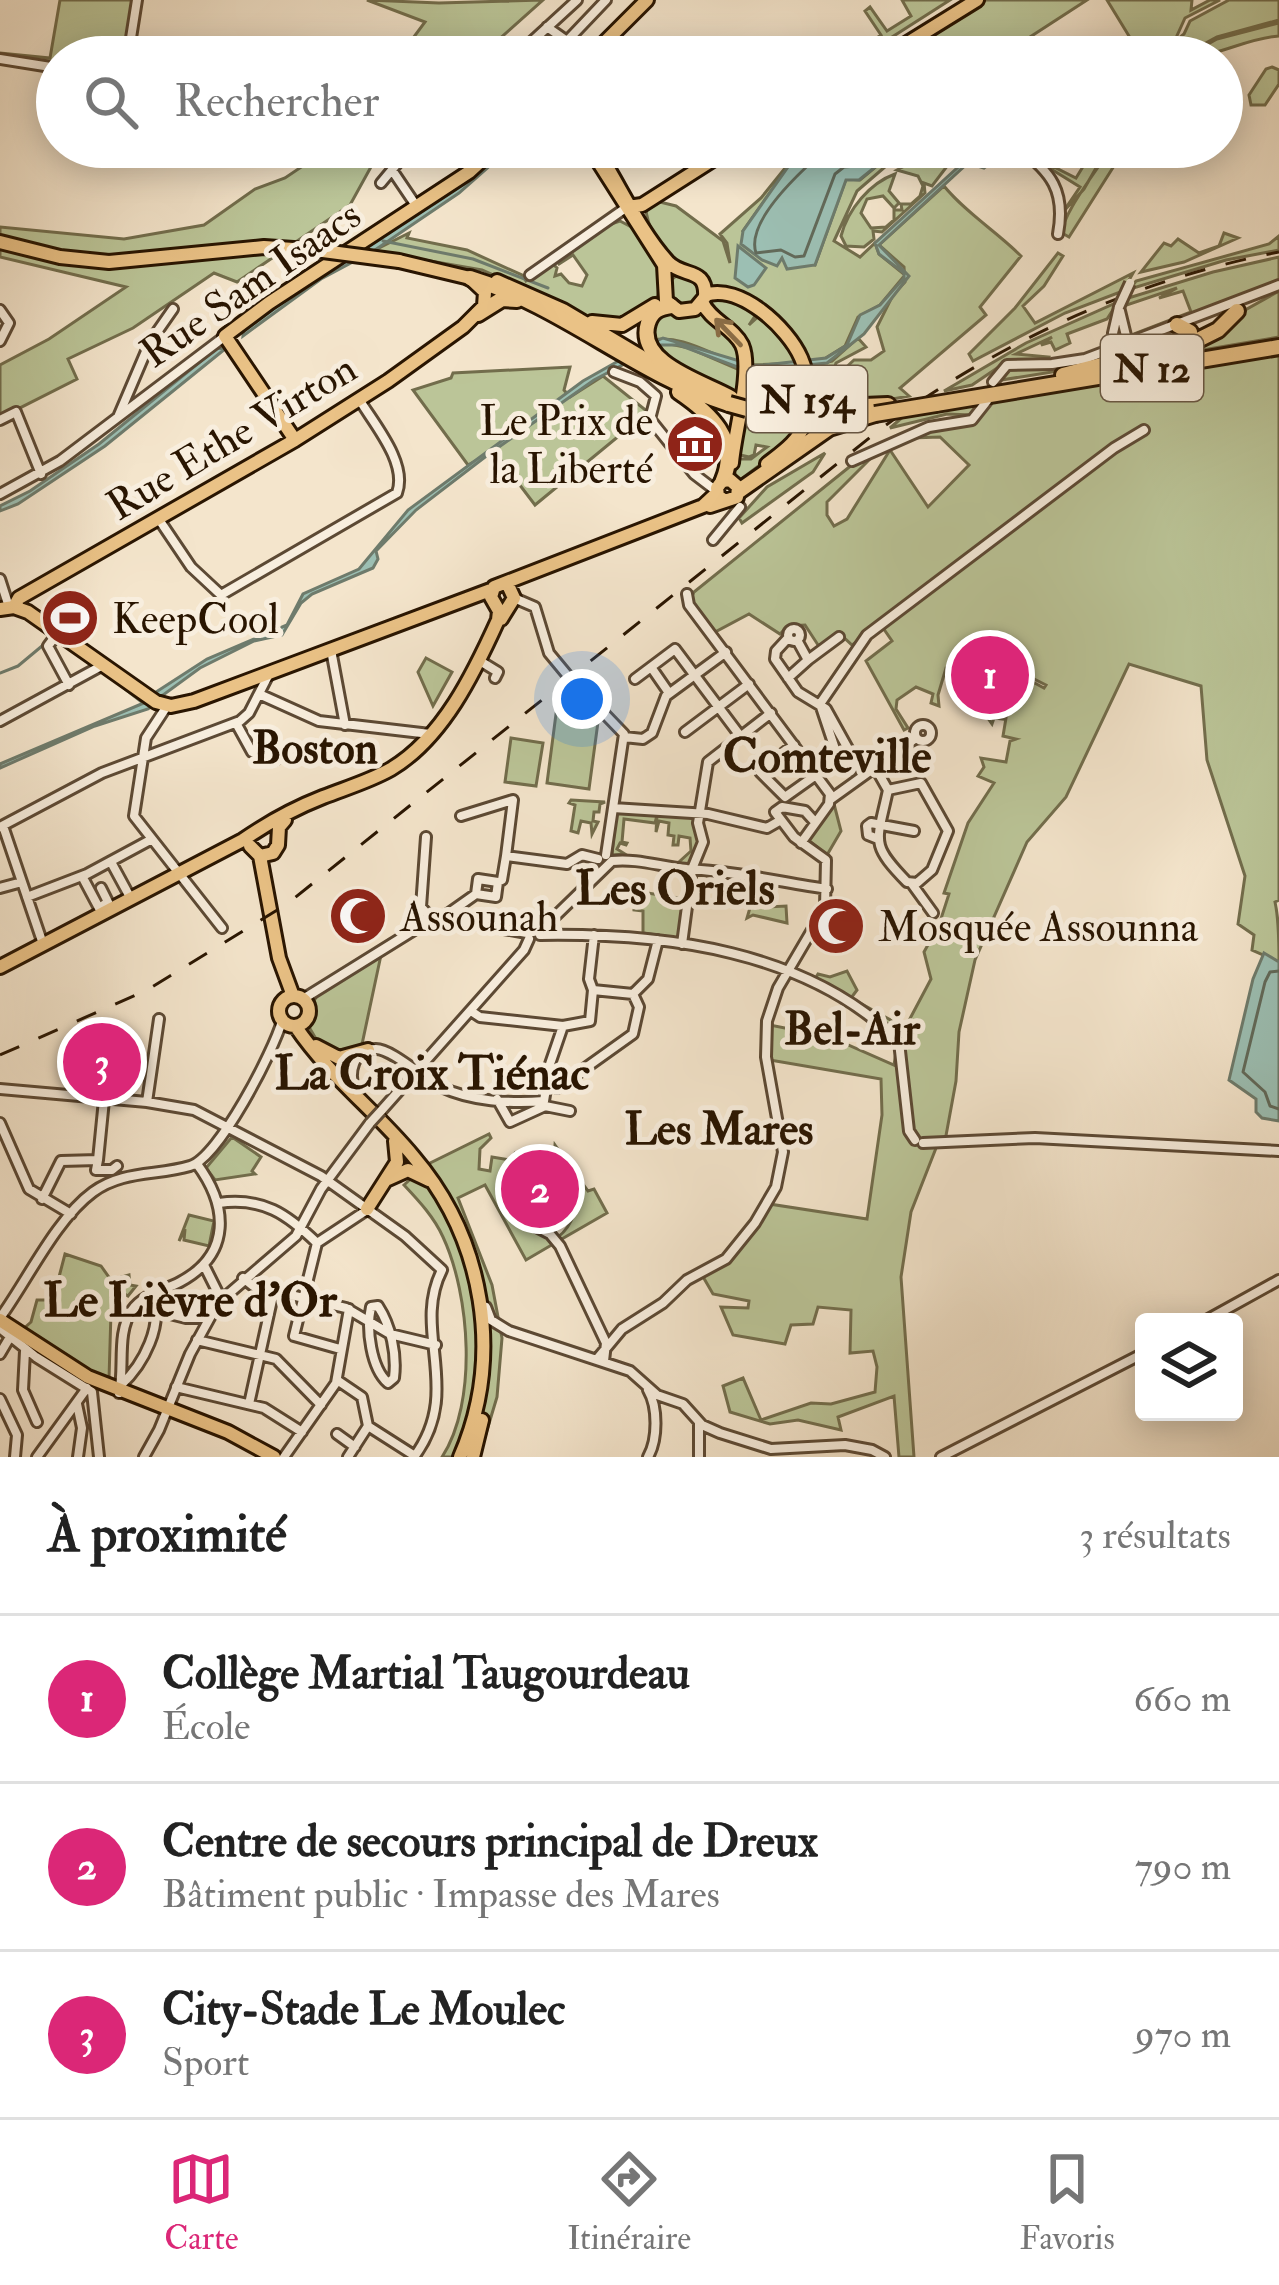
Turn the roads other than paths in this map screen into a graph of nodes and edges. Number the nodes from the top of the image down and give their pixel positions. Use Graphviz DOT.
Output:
graph roads {
  1 [pos="137,0"];
  2 [pos="577,0"];
  3 [pos="606,0"];
  4 [pos="647,0"];
  5 [pos="977,0"];
  6 [pos="548,27"];
  7 [pos="131,36"];
  8 [pos="539,36"];
  9 [pos="560,36"];
  10 [pos="571,36"];
  11 [pos="611,36"];
  12 [pos="920,36"];
  13 [pos="0,59"];
  14 [pos="36,65"];
  15 [pos="473,168"];
  16 [pos="608,168"];
  17 [pos="698,168"];
  18 [pos="1044,168"];
  19 [pos="392,170"];
  20 [pos="381,183"];
  21 [pos="637,205"];
  22 [pos="417,207"];
  23 [pos="1058,234"];
  24 [pos="0,242"];
  25 [pos="401,260"];
  26 [pos="685,270"];
  27 [pos="530,275"];
  28 [pos="470,278"];
  29 [pos="1131,281"];
  30 [pos="1279,286"];
  31 [pos="667,294"];
  32 [pos="1249,298"];
  33 [pos="704,299"];
  34 [pos="538,301"];
  35 [pos="173,309"];
  36 [pos="0,310"];
  37 [pos="1228,310"];
  38 [pos="478,314"];
  39 [pos="1178,325"];
  40 [pos="1118,332"];
  41 [pos="228,334"];
  42 [pos="0,341"];
  43 [pos="1128,344"];
  44 [pos="1186,344"];
  45 [pos="1279,344"];
  46 [pos="1115,348"];
  47 [pos="637,362"];
  48 [pos="614,372"];
  49 [pos="1040,380"];
  50 [pos="993,382"];
  51 [pos="359,399"];
  52 [pos="942,400"];
  53 [pos="730,401"];
  54 [pos="987,401"];
  55 [pos="881,409"];
  56 [pos="0,419"];
  57 [pos="118,419"];
  58 [pos="1144,430"];
  59 [pos="293,437"];
  60 [pos="852,461"];
  61 [pos="41,473"];
  62 [pos="729,492"];
  63 [pos="0,494"];
  64 [pos="158,517"];
  65 [pos="713,540"];
  66 [pos="0,579"];
  67 [pos="687,594"];
  68 [pos="503,596"];
  69 [pos="8,608"];
  70 [pos="58,633"];
  71 [pos="838,637"];
  72 [pos="331,649"];
  73 [pos="726,652"];
  74 [pos="808,660"];
  75 [pos="480,662"];
  76 [pos="103,665"];
  77 [pos="651,667"];
  78 [pos="269,672"];
  79 [pos="695,674"];
  80 [pos="495,678"];
  81 [pos="788,678"];
  82 [pos="635,679"];
  83 [pos="244,682"];
  84 [pos="749,684"];
  85 [pos="69,685"];
  86 [pos="259,693"];
  87 [pos="670,693"];
  88 [pos="157,701"];
  89 [pos="820,704"];
  90 [pos="719,707"];
  91 [pos="771,713"];
  92 [pos="0,721"];
  93 [pos="236,723"];
  94 [pos="345,725"];
  95 [pos="686,732"];
  96 [pos="625,737"];
  97 [pos="741,737"];
  98 [pos="916,737"];
  99 [pos="427,740"];
  100 [pos="794,745"];
  101 [pos="287,751"];
  102 [pos="142,759"];
  103 [pos="835,763"];
  104 [pos="875,767"];
  105 [pos="851,769"];
  106 [pos="816,775"];
  107 [pos="888,790"];
  108 [pos="831,799"];
  109 [pos="613,808"];
  110 [pos="699,813"];
  111 [pos="461,816"];
  112 [pos="782,820"];
  113 [pos="815,822"];
  114 [pos="881,824"];
  115 [pos="1,827"];
  116 [pos="273,831"];
  117 [pos="914,831"];
  118 [pos="426,837"];
  119 [pos="152,839"];
  120 [pos="801,843"];
  121 [pos="257,848"];
  122 [pos="506,856"];
  123 [pos="604,861"];
  124 [pos="111,862"];
  125 [pos="692,869"];
  126 [pos="178,872"];
  127 [pos="82,876"];
  128 [pos="22,882"];
  129 [pos="498,882"];
  130 [pos="914,883"];
  131 [pos="0,888"];
  132 [pos="100,888"];
  133 [pos="827,889"];
  134 [pos="476,894"];
  135 [pos="27,897"];
  136 [pos="130,897"];
  137 [pos="933,913"];
  138 [pos="437,919"];
  139 [pos="222,928"];
  140 [pos="540,932"];
  141 [pos="594,935"];
  142 [pos="658,940"];
  143 [pos="44,944"];
  144 [pos="682,944"];
  145 [pos="0,967"];
  146 [pos="788,971"];
  147 [pos="593,990"];
  148 [pos="633,994"];
  149 [pos="301,998"];
  150 [pos="474,1007"];
  151 [pos="160,1019"];
  152 [pos="290,1026"];
  153 [pos="563,1026"];
  154 [pos="316,1046"];
  155 [pos="368,1051"];
  156 [pos="415,1073"];
  157 [pos="557,1088"];
  158 [pos="0,1089"];
  159 [pos="104,1100"];
  160 [pos="362,1100"];
  161 [pos="497,1100"];
  162 [pos="147,1102"];
  163 [pos="570,1112"];
  164 [pos="0,1123"];
  165 [pos="230,1126"];
  166 [pos="392,1134"];
  167 [pos="1279,1151"];
  168 [pos="197,1164"];
  169 [pos="97,1165"];
  170 [pos="124,1170"];
  171 [pos="330,1177"];
  172 [pos="387,1180"];
  173 [pos="99,1188"];
  174 [pos="438,1190"];
  175 [pos="43,1199"];
  176 [pos="219,1203"];
  177 [pos="368,1209"];
  178 [pos="71,1214"];
  179 [pos="524,1214"];
  180 [pos="301,1226"];
  181 [pos="316,1243"];
  182 [pos="203,1264"];
  183 [pos="243,1279"];
  184 [pos="1279,1280"];
  185 [pos="274,1291"];
  186 [pos="152,1294"];
  187 [pos="304,1297"];
  188 [pos="221,1300"];
  189 [pos="486,1307"];
  190 [pos="349,1309"];
  191 [pos="158,1311"];
  192 [pos="1219,1313"];
  193 [pos="209,1318"];
  194 [pos="368,1320"];
  195 [pos="4,1325"];
  196 [pos="488,1332"];
  197 [pos="390,1334"];
  198 [pos="197,1340"];
  199 [pos="543,1341"];
  200 [pos="436,1345"];
  201 [pos="606,1345"];
  202 [pos="340,1349"];
  203 [pos="25,1350"];
  204 [pos="0,1354"];
  205 [pos="259,1355"];
  206 [pos="1135,1358"];
  207 [pos="601,1360"];
  208 [pos="486,1373"];
  209 [pos="337,1380"];
  210 [pos="176,1387"];
  211 [pos="87,1388"];
  212 [pos="120,1390"];
  213 [pos="656,1397"];
  214 [pos="0,1399"];
  215 [pos="76,1402"];
  216 [pos="249,1404"];
  217 [pos="321,1405"];
  218 [pos="167,1411"];
  219 [pos="698,1421"];
  220 [pos="37,1422"];
  221 [pos="368,1426"];
  222 [pos="302,1432"];
  223 [pos="337,1434"];
  224 [pos="355,1447"];
  225 [pos="771,1449"];
  226 [pos="415,1456"];
  227 [pos="15,1457"];
  228 [pos="37,1457"];
  229 [pos="78,1457"];
  230 [pos="99,1457"];
  231 [pos="144,1457"];
  232 [pos="270,1457"];
  233 [pos="284,1457"];
  234 [pos="348,1457"];
  235 [pos="459,1457"];
  236 [pos="472,1457"];
  237 [pos="648,1457"];
  238 [pos="699,1457"];
  239 [pos="756,1457"];
  240 [pos="885,1457"];
  241 [pos="941,1457"];
  1 -- 7 [label="street"];
  2 -- 6 [label="street"];
  3 -- 10 [label="street"];
  4 -- 11 [label="main road"];
  5 -- 12 [label="main road"];
  6 -- 8 [label="street"];
  6 -- 9 [label="street"];
  13 -- 14 [label="street"];
  15 -- 22 [label="main road, Rue Sam Isaacs"];
  16 -- 21 [label="main road"];
  17 -- 21 [label="main road"];
  18 -- 23 [label="street"];
  19 -- 20 [label="street"];
  19 -- 22 [label="street"];
  21 -- 26 [label="main road"];
  21 -- 27 [label="street"];
  21 -- 31 [label="main road"];
  22 -- 41 [label="main road, Rue Sam Isaacs"];
  24 -- 25 [label="main road, N 12, bridge"];
  25 -- 28 [label="main road, N 12"];
  25 -- 34 [label="main road, N 12"];
  26 -- 31 [label="main road"];
  26 -- 33 [label="main road"];
  28 -- 34 [label="highway, N 12"];
  28 -- 38 [label="main road"];
  29 -- 40 [label="street, bridge"];
  30 -- 32 [label="street"];
  30 -- 37 [label="street"];
  31 -- 33 [label="main road"];
  31 -- 34 [label="main road"];
  31 -- 53 [label="highway"];
  32 -- 37 [label="street"];
  32 -- 37 [label="street"];
  62 -- 33 [label="main road, N 154, one-way"];
  33 -- 62 [label="main road, N 154"];
  34 -- 38 [label="highway"];
  34 -- 47 [label="highway, N 12"];
  34 -- 53 [label="main road, N 12"];
  35 -- 57 [label="street"];
  36 -- 42 [label="street"];
  37 -- 39 [label="street"];
  37 -- 44 [label="highway"];
  38 -- 51 [label="main road, Rue Ethe Virton"];
  39 -- 43 [label="street"];
  39 -- 44 [label="highway"];
  40 -- 43 [label="street"];
  40 -- 46 [label="street"];
  41 -- 57 [label="street, Rue Sam Isaacs"];
  41 -- 59 [label="main road"];
  43 -- 46 [label="street"];
  44 -- 49 [label="highway"];
  45 -- 49 [label="highway, N 12"];
  45 -- 52 [label="highway, N 12"];
  46 -- 50 [label="street"];
  47 -- 53 [label="highway, N 12"];
  47 -- 62 [label="highway"];
  48 -- 62 [label="street"];
  49 -- 52 [label="highway, N 12"];
  51 -- 59 [label="main road, Rue Ethe Virton"];
  51 -- 64 [label="street"];
  52 -- 55 [label="highway, N 12, bridge"];
  53 -- 55 [label="highway, N 12, bridge"];
  54 -- 60 [label="street"];
  55 -- 62 [label="highway"];
  56 -- 61 [label="street"];
  57 -- 61 [label="street, Rue Sam Isaacs"];
  58 -- 89 [label="street"];
  59 -- 64 [label="main road, Rue Ethe Virton"];
  61 -- 63 [label="street, Rue Sam Isaacs"];
  62 -- 65 [label="street"];
  62 -- 68 [label="main road, N 154"];
  64 -- 69 [label="main road, Rue Ethe Virton"];
  66 -- 69 [label="street"];
  67 -- 73 [label="street"];
  68 -- 72 [label="main road"];
  68 -- 75 [label="main road"];
  68 -- 96 [label="street"];
  68 -- 99 [label="main road"];
  69 -- 70 [label="main road"];
  70 -- 76 [label="main road"];
  70 -- 85 [label="street"];
  71 -- 74 [label="street"];
  72 -- 78 [label="main road"];
  72 -- 94 [label="street"];
  73 -- 79 [label="street"];
  73 -- 84 [label="street"];
  74 -- 81 [label="street"];
  74 -- 81 [label="street"];
  75 -- 80 [label="street"];
  75 -- 116 [label="main road"];
  76 -- 85 [label="street"];
  76 -- 88 [label="main road"];
  77 -- 79 [label="street"];
  77 -- 82 [label="street"];
  77 -- 87 [label="street"];
  78 -- 83 [label="main road"];
  78 -- 86 [label="street"];
  79 -- 87 [label="street"];
  79 -- 90 [label="street"];
  81 -- 89 [label="street"];
  83 -- 86 [label="street"];
  83 -- 88 [label="main road"];
  84 -- 90 [label="street"];
  84 -- 91 [label="street"];
  85 -- 92 [label="street"];
  86 -- 93 [label="street"];
  86 -- 94 [label="street"];
  87 -- 96 [label="street"];
  88 -- 102 [label="street"];
  89 -- 103 [label="street"];
  89 -- 105 [label="street"];
  90 -- 95 [label="street"];
  90 -- 97 [label="street"];
  91 -- 97 [label="street"];
  91 -- 100 [label="street"];
  93 -- 101 [label="street"];
  93 -- 102 [label="street"];
  94 -- 99 [label="street"];
  96 -- 109 [label="street"];
  97 -- 110 [label="street"];
  98 -- 104 [label="street"];
  99 -- 116 [label="main road"];
  100 -- 106 [label="street"];
  100 -- 106 [label="street"];
  102 -- 115 [label="street"];
  102 -- 119 [label="street"];
  104 -- 107 [label="street"];
  104 -- 108 [label="street"];
  106 -- 108 [label="street"];
  107 -- 114 [label="street"];
  107 -- 130 [label="street"];
  108 -- 113 [label="street"];
  109 -- 110 [label="street"];
  109 -- 123 [label="street"];
  110 -- 112 [label="street"];
  110 -- 125 [label="street"];
  111 -- 122 [label="street"];
  112 -- 113 [label="street"];
  112 -- 120 [label="street"];
  113 -- 120 [label="street"];
  114 -- 117 [label="street"];
  114 -- 130 [label="street"];
  115 -- 128 [label="street"];
  116 -- 121 [label="main road"];
  116 -- 121 [label="main road"];
  118 -- 138 [label="street"];
  119 -- 124 [label="street"];
  119 -- 126 [label="street"];
  120 -- 133 [label="street"];
  121 -- 126 [label="main road"];
  121 -- 149 [label="main road"];
  122 -- 123 [label="street"];
  122 -- 129 [label="street"];
  123 -- 125 [label="street"];
  123 -- 140 [label="street"];
  124 -- 127 [label="street"];
  124 -- 136 [label="street"];
  125 -- 133 [label="street"];
  125 -- 144 [label="street"];
  126 -- 136 [label="main road"];
  126 -- 139 [label="street"];
  127 -- 132 [label="street"];
  127 -- 135 [label="street"];
  128 -- 131 [label="street"];
  128 -- 135 [label="street"];
  129 -- 134 [label="street"];
  129 -- 134 [label="street"];
  130 -- 137 [label="street"];
  133 -- 146 [label="street"];
  134 -- 138 [label="street"];
  135 -- 143 [label="street"];
  136 -- 143 [label="main road"];
  138 -- 140 [label="street"];
  138 -- 149 [label="street"];
  140 -- 141 [label="street"];
  140 -- 150 [label="street"];
  141 -- 142 [label="street"];
  141 -- 147 [label="street"];
  142 -- 144 [label="street"];
  142 -- 148 [label="street"];
  143 -- 145 [label="main road"];
  144 -- 146 [label="street"];
  146 -- 167 [label="street"];
  146 -- 201 [label="street"];
  147 -- 148 [label="street"];
  147 -- 153 [label="street"];
  148 -- 157 [label="street"];
  149 -- 152 [label="main road"];
  149 -- 152 [label="main road"];
  150 -- 153 [label="street"];
  150 -- 156 [label="street"];
  151 -- 162 [label="street"];
  152 -- 154 [label="main road"];
  152 -- 165 [label="street"];
  152 -- 166 [label="main road"];
  153 -- 161 [label="street"];
  154 -- 155 [label="main road"];
  154 -- 160 [label="main road"];
  155 -- 156 [label="street"];
  155 -- 160 [label="street"];
  156 -- 161 [label="street"];
  156 -- 171 [label="street, bridge"];
  158 -- 159 [label="street"];
  159 -- 162 [label="street"];
  159 -- 169 [label="street"];
  160 -- 189 [label="main road"];
  161 -- 163 [label="street"];
  162 -- 165 [label="street"];
  164 -- 175 [label="street"];
  165 -- 168 [label="street"];
  165 -- 171 [label="street"];
  166 -- 172 [label="main road"];
  166 -- 174 [label="main road"];
  168 -- 170 [label="street"];
  168 -- 176 [label="street"];
  169 -- 170 [label="street"];
  169 -- 173 [label="street"];
  169 -- 175 [label="street"];
  170 -- 173 [label="street"];
  171 -- 177 [label="street"];
  171 -- 180 [label="street"];
  172 -- 174 [label="main road"];
  172 -- 177 [label="main road"];
  173 -- 178 [label="street"];
  174 -- 196 [label="main road"];
  175 -- 178 [label="street"];
  176 -- 180 [label="street"];
  176 -- 182 [label="street"];
  177 -- 181 [label="street"];
  177 -- 200 [label="street"];
  178 -- 195 [label="street"];
  179 -- 201 [label="street"];
  180 -- 181 [label="street"];
  180 -- 183 [label="street"];
  181 -- 187 [label="street"];
  182 -- 186 [label="street"];
  182 -- 188 [label="street"];
  183 -- 185 [label="street"];
  183 -- 188 [label="street"];
  184 -- 192 [label="street"];
  185 -- 187 [label="street"];
  185 -- 205 [label="street"];
  186 -- 191 [label="street"];
  186 -- 212 [label="street"];
  187 -- 190 [label="street"];
  187 -- 202 [label="street"];
  188 -- 193 [label="street"];
  189 -- 196 [label="main road"];
  189 -- 199 [label="street"];
  190 -- 194 [label="street"];
  190 -- 202 [label="street"];
  191 -- 193 [label="street"];
  191 -- 212 [label="street"];
  193 -- 198 [label="street"];
  194 -- 197 [label="street"];
  194 -- 197 [label="street"];
  194 -- 197 [label="street"];
  195 -- 203 [label="street"];
  195 -- 204 [label="street"];
  195 -- 212 [label="main road"];
  196 -- 199 [label="street"];
  196 -- 208 [label="main road"];
  196 -- 235 [label="main road"];
  197 -- 200 [label="street"];
  198 -- 205 [label="street"];
  198 -- 210 [label="street"];
  199 -- 207 [label="street"];
  200 -- 226 [label="street"];
  201 -- 207 [label="street"];
  202 -- 209 [label="street"];
  203 -- 211 [label="street"];
  203 -- 220 [label="street"];
  205 -- 216 [label="street"];
  205 -- 217 [label="street"];
  206 -- 241 [label="street"];
  207 -- 213 [label="street"];
  208 -- 235 [label="main road"];
  208 -- 236 [label="main road"];
  209 -- 217 [label="street"];
  209 -- 221 [label="street"];
  210 -- 216 [label="street"];
  210 -- 218 [label="street"];
  211 -- 215 [label="street"];
  211 -- 230 [label="street"];
  212 -- 218 [label="main road"];
  213 -- 219 [label="street"];
  213 -- 237 [label="street"];
  214 -- 227 [label="street"];
  215 -- 228 [label="street"];
  215 -- 229 [label="street"];
  216 -- 222 [label="street"];
  217 -- 222 [label="street"];
  218 -- 231 [label="street"];
  218 -- 232 [label="main road"];
  219 -- 225 [label="street"];
  219 -- 238 [label="street"];
  221 -- 224 [label="street"];
  221 -- 226 [label="street"];
  222 -- 233 [label="street"];
  223 -- 224 [label="street"];
  224 -- 234 [label="street"];
  225 -- 239 [label="street"];
  225 -- 240 [label="street"];
}
